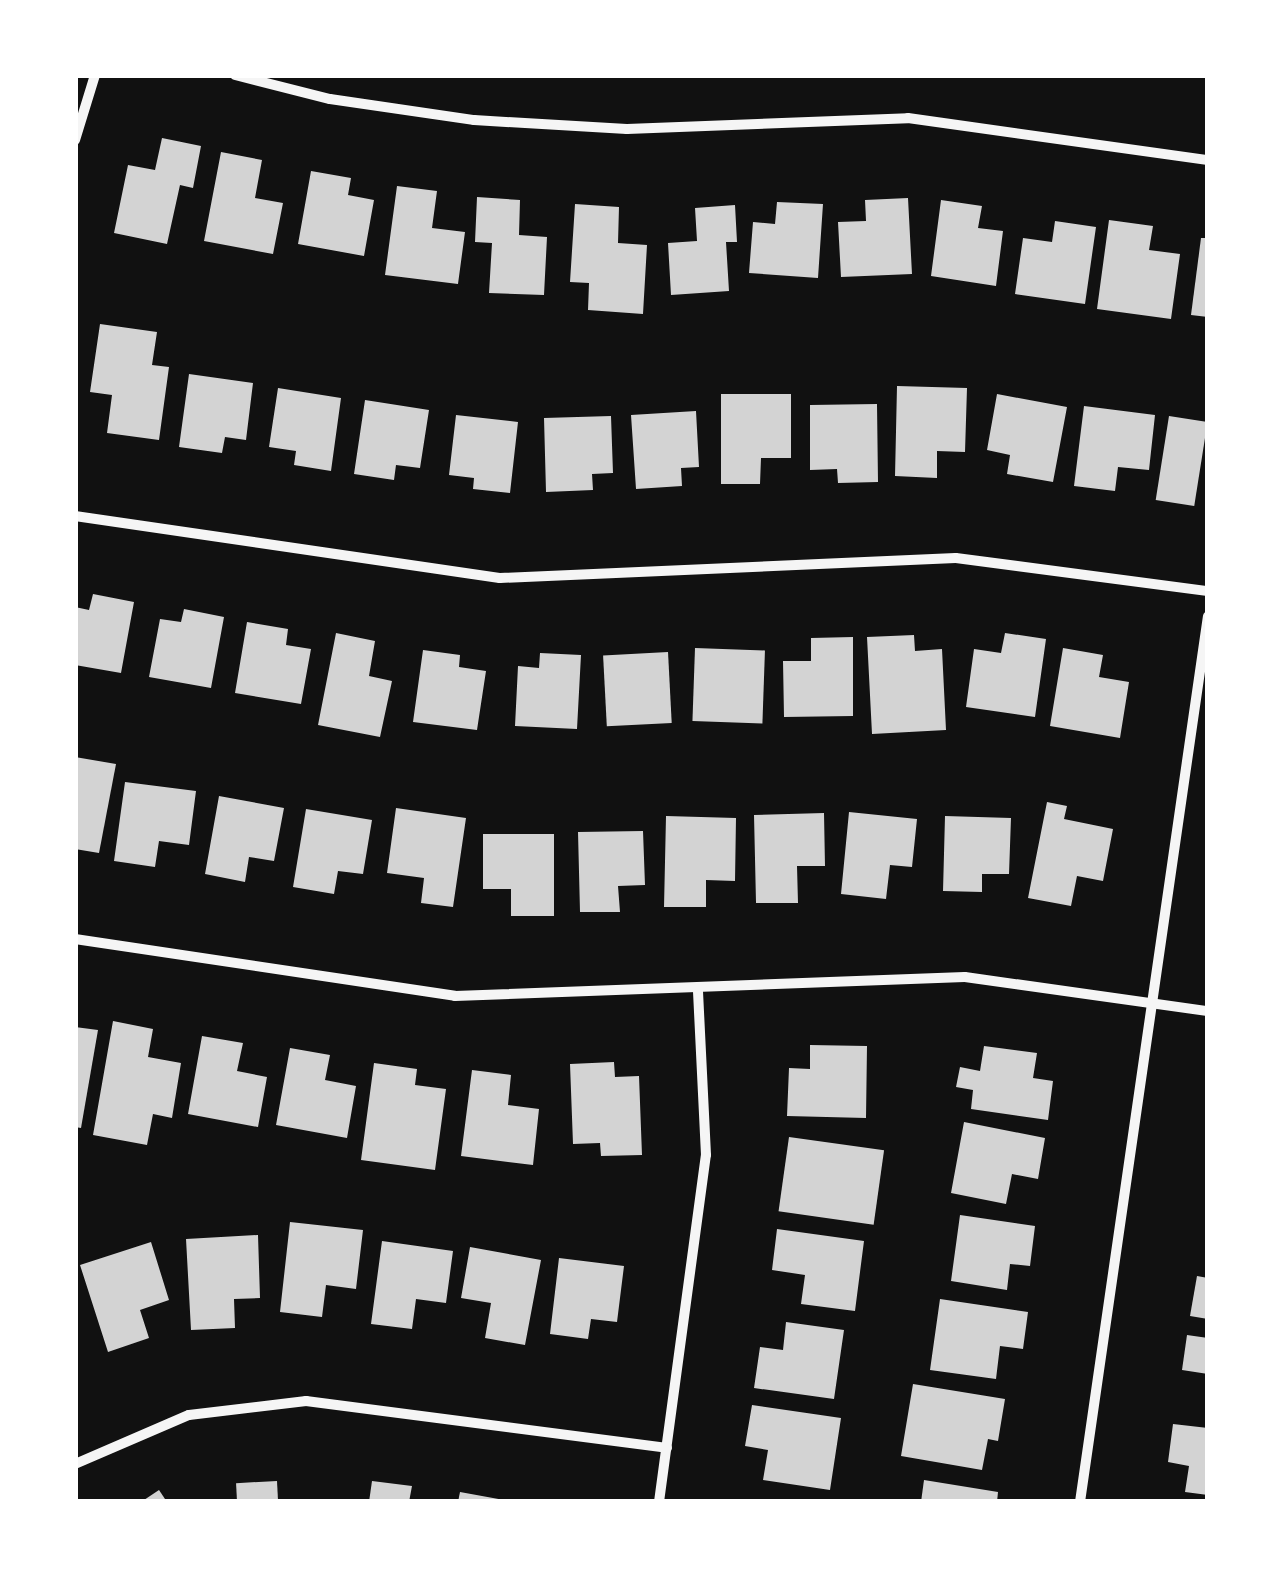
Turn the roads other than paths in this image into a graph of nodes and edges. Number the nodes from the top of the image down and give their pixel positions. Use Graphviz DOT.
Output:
graph roads {
  1 [pos="95,75"];
  2 [pos="235,75"];
  3 [pos="75,140"];
  4 [pos="1208,160"];
  5 [pos="75,516"];
  6 [pos="1208,590"];
  7 [pos="1208,616"];
  8 [pos="75,940"];
  9 [pos="698,990"];
  10 [pos="1153,1004"];
  11 [pos="1208,1012"];
  12 [pos="667,1448"];
  13 [pos="75,1464"];
  14 [pos="659,1502"];
  15 [pos="1080,1502"];
  1 -- 3 [label="street"];
  2 -- 4 [label="street"];
  5 -- 6 [label="street"];
  7 -- 10 [label="street"];
  8 -- 9 [label="street"];
  9 -- 10 [label="street"];
  9 -- 12 [label="street"];
  10 -- 11 [label="street"];
  10 -- 15 [label="street"];
  12 -- 13 [label="street"];
  12 -- 14 [label="street"];
}
